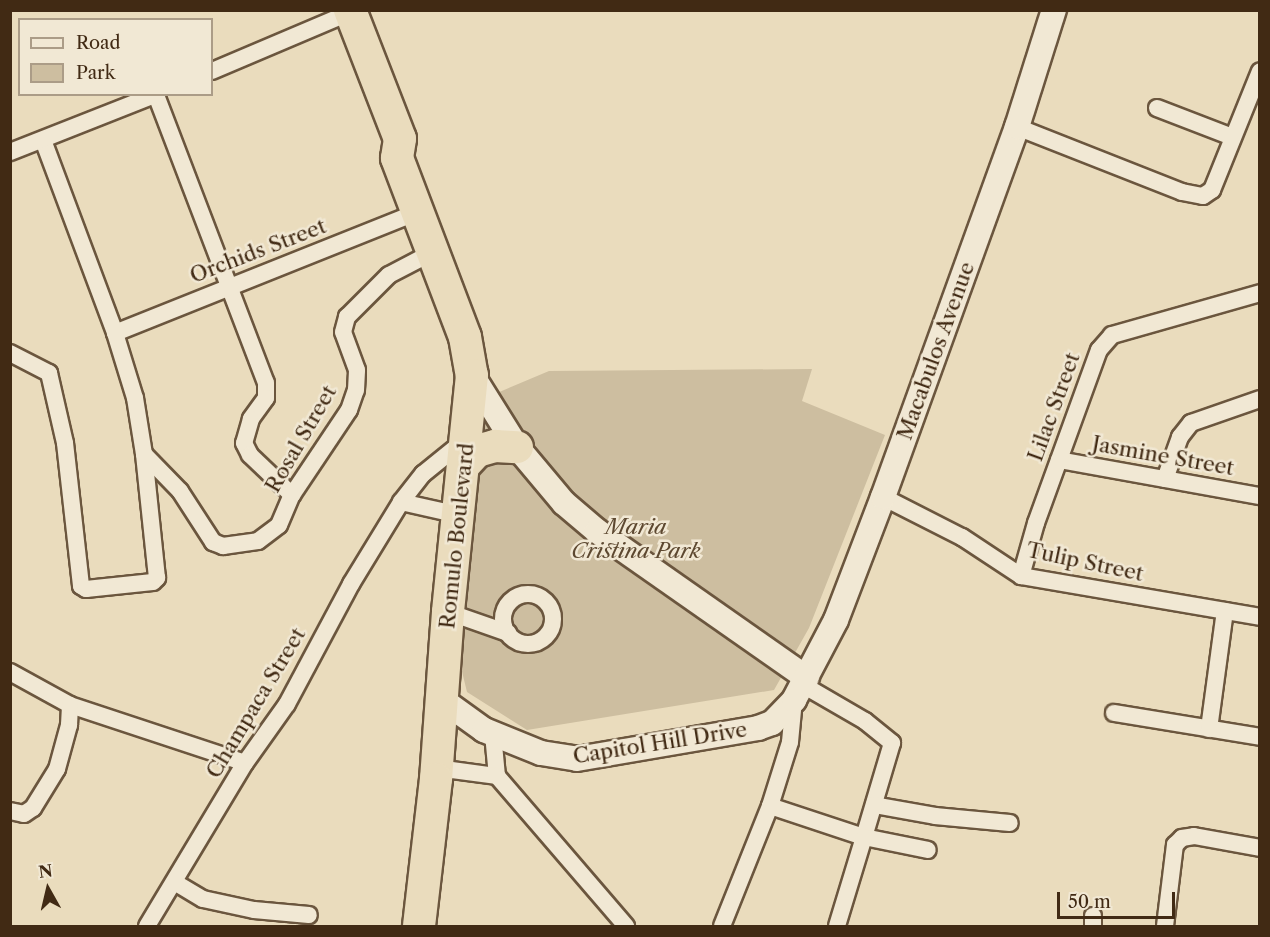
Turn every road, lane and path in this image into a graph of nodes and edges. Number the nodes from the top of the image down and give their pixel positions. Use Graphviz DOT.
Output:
graph roads {
  1 [pos="1054,10"];
  2 [pos="342,13"];
  3 [pos="213,71"];
  4 [pos="1260,71"];
  5 [pos="153,96"];
  6 [pos="156,96"];
  7 [pos="1157,108"];
  8 [pos="1017,127"];
  9 [pos="1232,137"];
  10 [pos="43,140"];
  11 [pos="10,152"];
  12 [pos="417,212"];
  13 [pos="434,252"];
  14 [pos="227,286"];
  15 [pos="1260,293"];
  16 [pos="116,333"];
  17 [pos="10,353"];
  18 [pos="472,375"];
  19 [pos="1260,399"];
  20 [pos="517,447"];
  21 [pos="466,452"];
  22 [pos="144,454"];
  23 [pos="1059,460"];
  24 [pos="1165,479"];
  25 [pos="292,495"];
  26 [pos="1260,496"];
  27 [pos="883,497"];
  28 [pos="401,502"];
  29 [pos="459,515"];
  30 [pos="1022,576"];
  31 [pos="1225,611"];
  32 [pos="448,612"];
  33 [pos="1260,617"];
  34 [pos="508,633"];
  35 [pos="10,672"];
  36 [pos="801,688"];
  37 [pos="441,699"];
  38 [pos="70,705"];
  39 [pos="1114,713"];
  40 [pos="1209,729"];
  41 [pos="493,734"];
  42 [pos="1260,737"];
  43 [pos="245,763"];
  44 [pos="437,768"];
  45 [pos="497,776"];
  46 [pos="874,805"];
  47 [pos="771,807"];
  48 [pos="10,811"];
  49 [pos="1010,823"];
  50 [pos="864,837"];
  51 [pos="1260,848"];
  52 [pos="928,850"];
  53 [pos="176,883"];
  54 [pos="309,915"];
  55 [pos="147,927"];
  56 [pos="419,927"];
  57 [pos="626,927"];
  58 [pos="722,927"];
  59 [pos="837,927"];
  60 [pos="1165,927"];
  1 -- 8 [label="street, Macabulos Avenue"];
  2 -- 3 [label="street"];
  2 -- 12 [label="highway, Romulo Boulevard"];
  4 -- 9 [label="street"];
  5 -- 10 [label="street"];
  6 -- 14 [label="street"];
  7 -- 9 [label="street"];
  8 -- 9 [label="street"];
  8 -- 27 [label="street, Macabulos Avenue"];
  10 -- 11 [label="street"];
  10 -- 16 [label="street"];
  12 -- 13 [label="highway, Romulo Boulevard"];
  12 -- 14 [label="street, Orchids Street"];
  13 -- 18 [label="highway, Romulo Boulevard"];
  13 -- 25 [label="street, Rosal Street"];
  14 -- 16 [label="street, Orchids Street"];
  14 -- 25 [label="street"];
  15 -- 23 [label="street, Lilac Street"];
  16 -- 22 [label="street"];
  17 -- 22 [label="street"];
  18 -- 20 [label="street"];
  18 -- 21 [label="highway, Romulo Boulevard"];
  19 -- 24 [label="street"];
  20 -- 21 [label="highway"];
  20 -- 36 [label="street"];
  21 -- 28 [label="street, Champaca Street"];
  21 -- 29 [label="highway, Romulo Boulevard"];
  22 -- 25 [label="street, Rosal Street"];
  23 -- 24 [label="street, Jasmine Street"];
  23 -- 30 [label="street, Lilac Street"];
  24 -- 26 [label="street, Jasmine Street"];
  27 -- 30 [label="street, Tulip Street"];
  27 -- 36 [label="street, Macabulos Avenue"];
  28 -- 29 [label="street"];
  28 -- 43 [label="street, Champaca Street"];
  29 -- 32 [label="highway, Romulo Boulevard"];
  30 -- 31 [label="street, Tulip Street"];
  31 -- 33 [label="street, Tulip Street"];
  31 -- 40 [label="street"];
  32 -- 34 [label="street"];
  32 -- 37 [label="highway, Romulo Boulevard"];
  35 -- 38 [label="street"];
  36 -- 41 [label="street, Capitol Hill Drive"];
  36 -- 46 [label="street"];
  36 -- 47 [label="street"];
  37 -- 41 [label="street, Capitol Hill Drive"];
  37 -- 44 [label="highway, Romulo Boulevard"];
  38 -- 43 [label="street"];
  38 -- 48 [label="street"];
  39 -- 40 [label="street"];
  40 -- 42 [label="street"];
  41 -- 45 [label="street"];
  43 -- 53 [label="street, Champaca Street"];
  44 -- 45 [label="street"];
  44 -- 56 [label="highway, Romulo Boulevard"];
  45 -- 57 [label="street"];
  46 -- 49 [label="street"];
  46 -- 50 [label="street"];
  47 -- 50 [label="street"];
  47 -- 58 [label="street"];
  50 -- 52 [label="street"];
  50 -- 59 [label="street"];
  51 -- 60 [label="street"];
  53 -- 54 [label="street"];
  53 -- 55 [label="street, Champaca Street"];
}
